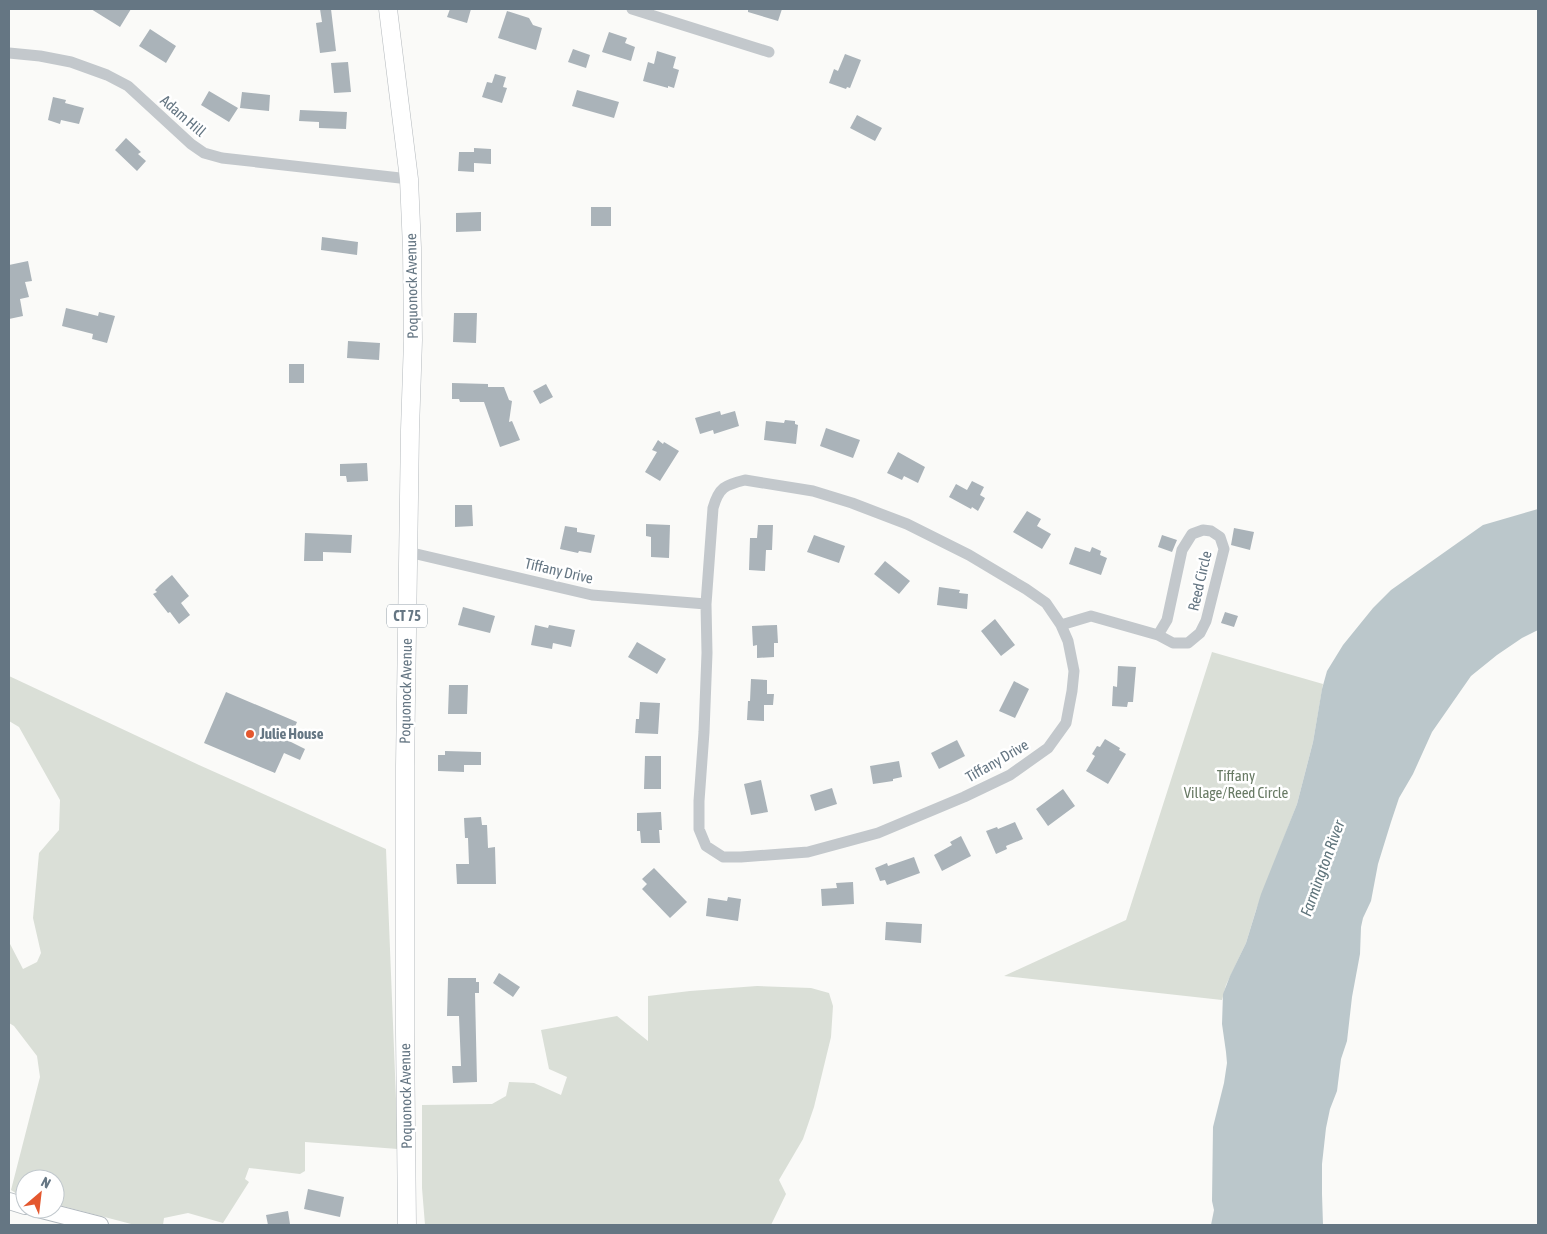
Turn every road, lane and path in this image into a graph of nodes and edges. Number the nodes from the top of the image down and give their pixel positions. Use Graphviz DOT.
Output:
graph roads {
  1 [pos="388,9"];
  2 [pos="632,9"];
  3 [pos="769,52"];
  4 [pos="9,53"];
  5 [pos="409,179"];
  6 [pos="408,552"];
  7 [pos="706,604"];
  8 [pos="1061,625"];
  9 [pos="1158,635"];
  10 [pos="65,1216"];
  11 [pos="100,1225"];
  12 [pos="407,1225"];
  1 -- 5 [label="main road, Poquonock Avenue / CT 75"];
  2 -- 3 [label="street"];
  4 -- 5 [label="street, Adam Hill"];
  5 -- 6 [label="main road, Poquonock Avenue / CT 75"];
  6 -- 7 [label="street, Tiffany Drive"];
  6 -- 12 [label="main road, Poquonock Avenue / CT 75"];
  7 -- 8 [label="street, Tiffany Drive"];
  7 -- 8 [label="street, Tiffany Drive"];
  8 -- 9 [label="street, Reed Circle"];
  9 -- 9 [label="street, Reed Circle"];
  10 -- 11 [label="street"];
}
